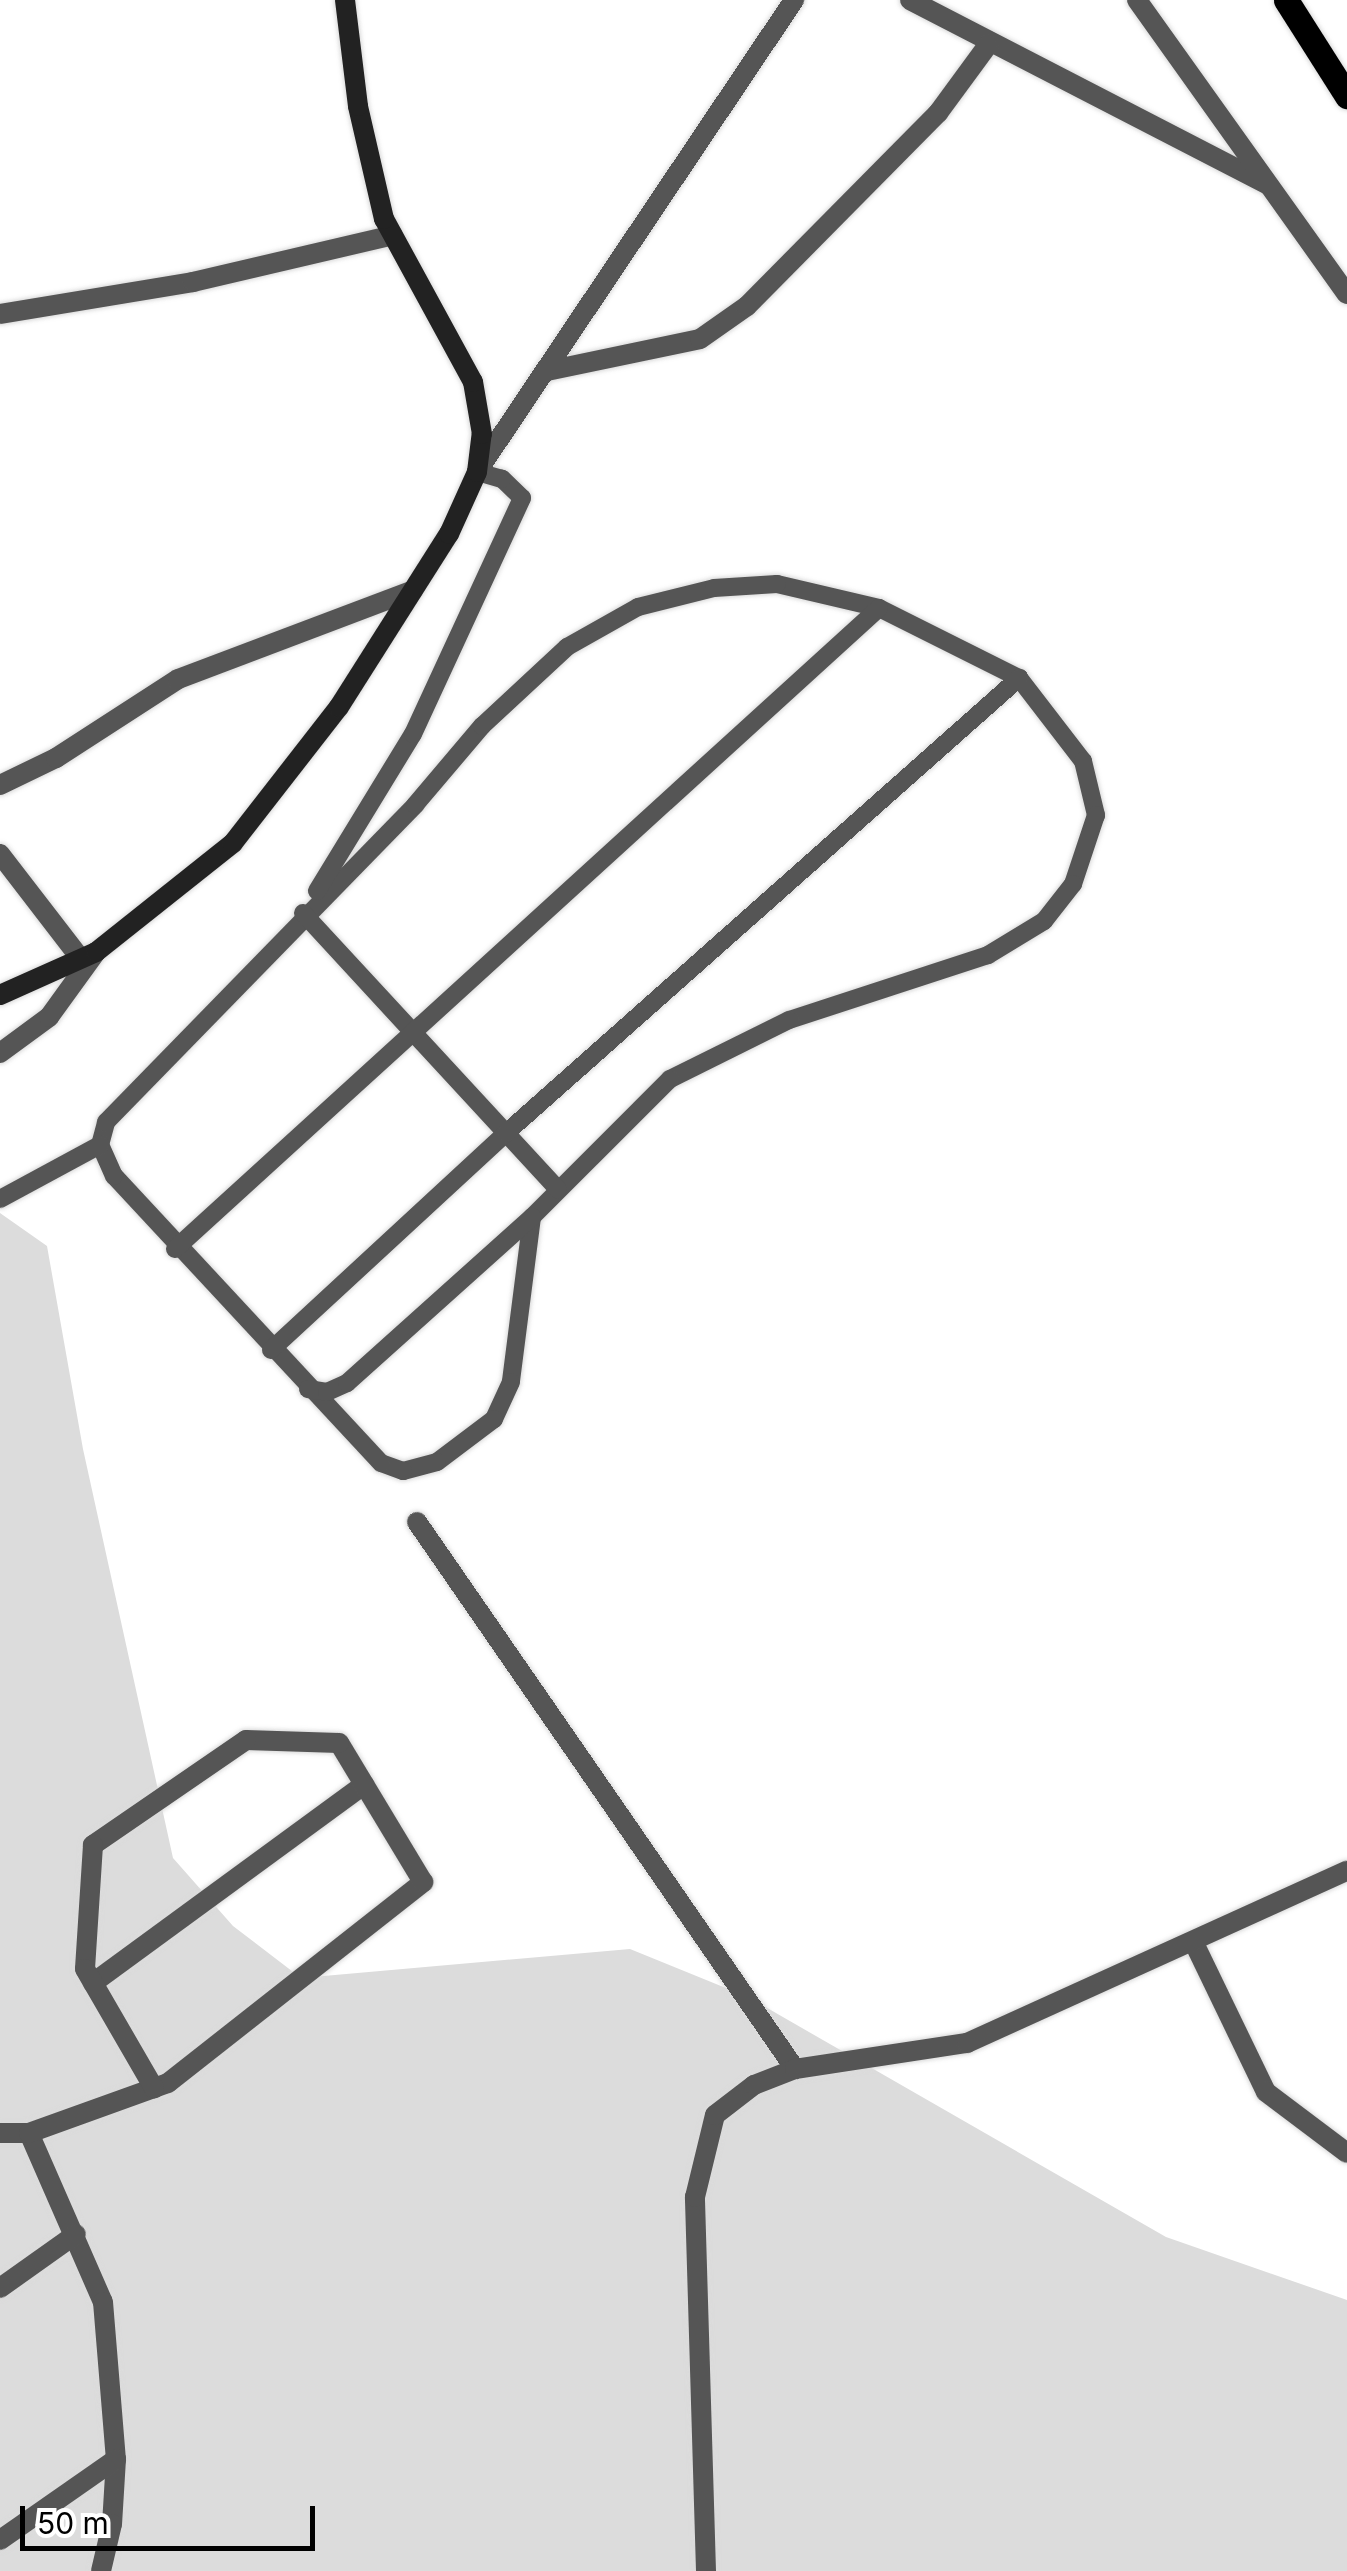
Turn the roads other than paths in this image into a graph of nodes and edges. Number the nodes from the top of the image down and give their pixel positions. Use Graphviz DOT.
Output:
graph roads {
  1 [pos="345,0"];
  2 [pos="794,0"];
  3 [pos="910,0"];
  4 [pos="1137,0"];
  5 [pos="1286,0"];
  6 [pos="988,46"];
  7 [pos="1347,96"];
  8 [pos="1267,184"];
  9 [pos="393,235"];
  10 [pos="1347,294"];
  11 [pos="0,314"];
  12 [pos="547,371"];
  13 [pos="477,472"];
  14 [pos="413,590"];
  15 [pos="879,608"];
  16 [pos="1020,678"];
  17 [pos="0,786"];
  18 [pos="0,854"];
  19 [pos="303,913"];
  20 [pos="89,955"];
  21 [pos="0,995"];
  22 [pos="410,1030"];
  23 [pos="0,1053"];
  24 [pos="506,1132"];
  25 [pos="100,1145"];
  26 [pos="558,1188"];
  27 [pos="0,1198"];
  28 [pos="532,1217"];
  29 [pos="175,1249"];
  30 [pos="271,1350"];
  31 [pos="308,1389"];
  32 [pos="416,1522"];
  33 [pos="364,1785"];
  34 [pos="1347,1871"];
  35 [pos="1194,1943"];
  36 [pos="94,1983"];
  37 [pos="795,2069"];
  38 [pos="154,2088"];
  39 [pos="0,2133"];
  40 [pos="29,2133"];
  41 [pos="1347,2152"];
  42 [pos="76,2234"];
  43 [pos="0,2288"];
  44 [pos="116,2459"];
  45 [pos="0,2540"];
  46 [pos="101,2571"];
  47 [pos="706,2571"];
  1 -- 9 [label="street"];
  2 -- 12 [label="street"];
  3 -- 6 [label="street"];
  4 -- 8 [label="street"];
  5 -- 7 [label="main road"];
  6 -- 8 [label="street"];
  6 -- 12 [label="street"];
  8 -- 10 [label="street"];
  9 -- 11 [label="street"];
  9 -- 13 [label="street"];
  12 -- 13 [label="street"];
  13 -- 14 [label="street"];
  13 -- 19 [label="lane"];
  14 -- 17 [label="street"];
  14 -- 20 [label="street"];
  15 -- 16 [label="lane"];
  15 -- 19 [label="lane"];
  15 -- 22 [label="lane"];
  16 -- 24 [label="lane"];
  16 -- 26 [label="lane"];
  18 -- 20 [label="street"];
  19 -- 22 [label="lane"];
  19 -- 25 [label="lane"];
  20 -- 21 [label="street"];
  20 -- 23 [label="street"];
  22 -- 24 [label="lane"];
  22 -- 29 [label="lane"];
  24 -- 26 [label="lane"];
  24 -- 30 [label="lane"];
  25 -- 27 [label="lane"];
  25 -- 29 [label="lane"];
  26 -- 28 [label="lane"];
  28 -- 31 [label="lane"];
  28 -- 31 [label="lane"];
  29 -- 30 [label="lane"];
  30 -- 31 [label="lane"];
  32 -- 37 [label="street"];
  33 -- 36 [label="street"];
  33 -- 36 [label="street"];
  33 -- 38 [label="street"];
  34 -- 35 [label="street"];
  35 -- 37 [label="street"];
  35 -- 41 [label="street"];
  36 -- 38 [label="street"];
  37 -- 47 [label="street"];
  38 -- 40 [label="street"];
  39 -- 40 [label="street"];
  40 -- 42 [label="street"];
  42 -- 43 [label="street"];
  42 -- 44 [label="street"];
  44 -- 45 [label="street"];
  44 -- 46 [label="street"];
}
